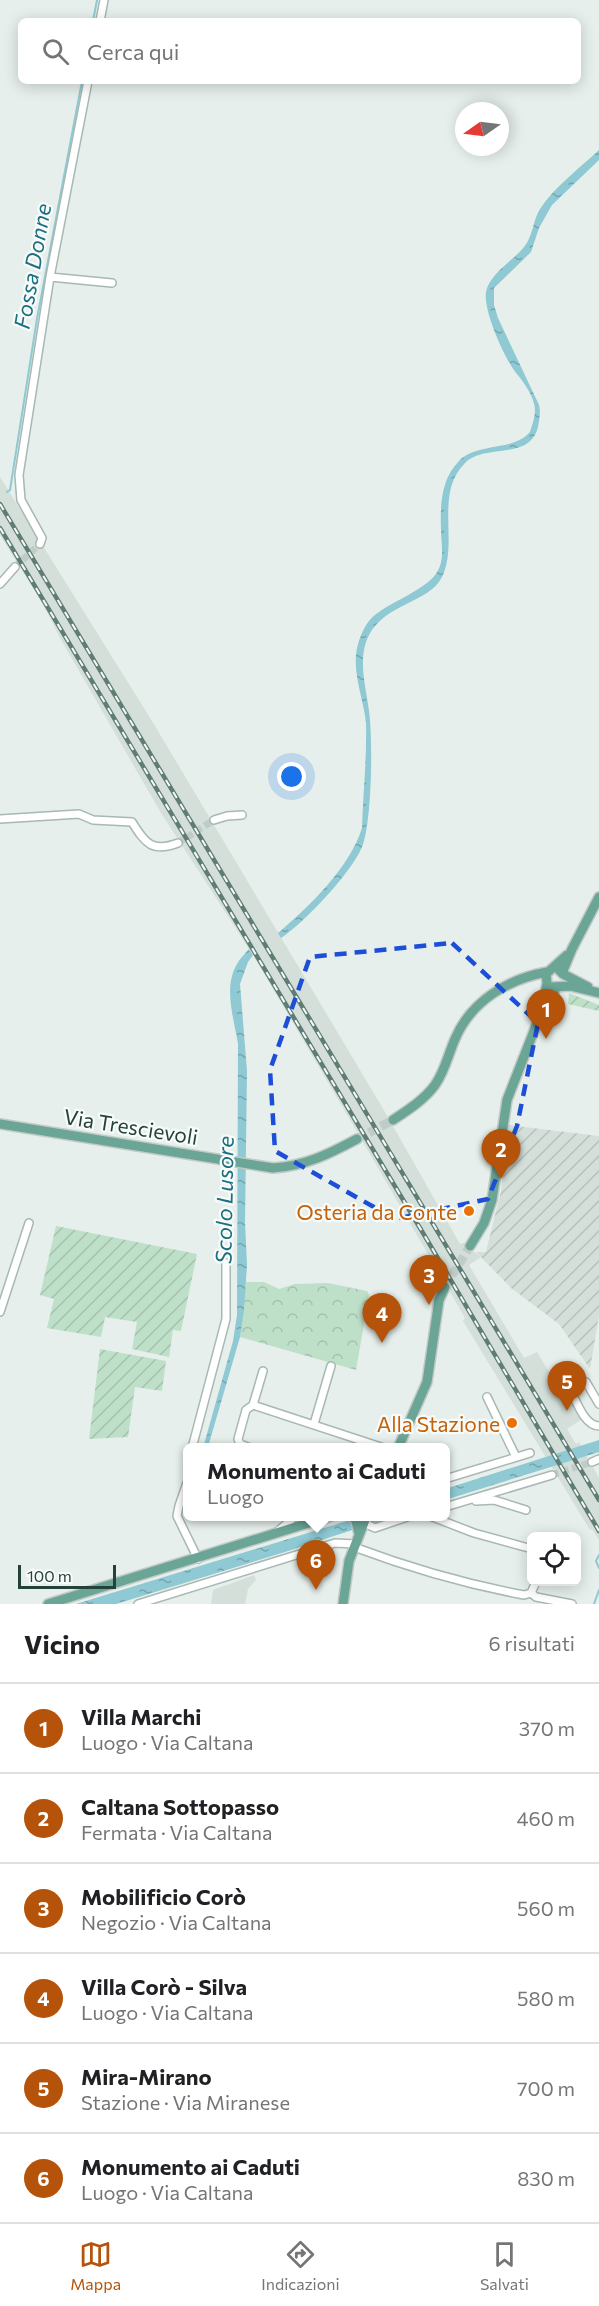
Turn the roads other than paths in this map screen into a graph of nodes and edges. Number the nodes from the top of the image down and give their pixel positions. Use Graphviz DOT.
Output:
graph roads {
  1 [pos="104,0"];
  2 [pos="101,18"];
  3 [pos="87,84"];
  4 [pos="50,277"];
  5 [pos="112,283"];
  6 [pos="40,544"];
  7 [pos="15,567"];
  8 [pos="0,584"];
  9 [pos="242,815"];
  10 [pos="0,819"];
  11 [pos="214,820"];
  12 [pos="178,843"];
  13 [pos="599,897"];
  14 [pos="557,972"];
  15 [pos="520,981"];
  16 [pos="547,983"];
  17 [pos="559,986"];
  18 [pos="597,992"];
  19 [pos="541,1013"];
  20 [pos="393,1120"];
  21 [pos="0,1124"];
  22 [pos="357,1139"];
  23 [pos="29,1223"];
  24 [pos="470,1246"];
  25 [pos="226,1263"];
  26 [pos="445,1287"];
  27 [pos="0,1312"];
  28 [pos="330,1366"];
  29 [pos="263,1371"];
  30 [pos="486,1397"];
  31 [pos="599,1404"];
  32 [pos="253,1405"];
  33 [pos="314,1424"];
  34 [pos="599,1426"];
  35 [pos="363,1440"];
  36 [pos="193,1443"];
  37 [pos="240,1443"];
  38 [pos="362,1443"];
  39 [pos="371,1443"];
  40 [pos="400,1443"];
  41 [pos="530,1453"];
  42 [pos="516,1457"];
  43 [pos="552,1475"];
  44 [pos="450,1477"];
  45 [pos="183,1493"];
  46 [pos="471,1499"];
  47 [pos="450,1505"];
  48 [pos="526,1510"];
  49 [pos="290,1521"];
  50 [pos="315,1521"];
  51 [pos="359,1521"];
  52 [pos="363,1521"];
  53 [pos="395,1521"];
  54 [pos="441,1521"];
  55 [pos="278,1533"];
  56 [pos="356,1542"];
  57 [pos="527,1548"];
  58 [pos="198,1559"];
  59 [pos="534,1586"];
  60 [pos="531,1593"];
  61 [pos="48,1604"];
  62 [pos="138,1604"];
  63 [pos="344,1604"];
  64 [pos="572,1604"];
  1 -- 2 [label="street"];
  3 -- 4 [label="street"];
  4 -- 5 [label="street"];
  4 -- 6 [label="street"];
  7 -- 8 [label="street"];
  9 -- 11 [label="street"];
  10 -- 12 [label="street"];
  13 -- 14 [label="main road"];
  14 -- 15 [label="main road"];
  14 -- 16 [label="main road"];
  14 -- 17 [label="main road"];
  14 -- 18 [label="main road"];
  15 -- 16 [label="main road"];
  15 -- 20 [label="main road"];
  16 -- 17 [label="main road"];
  16 -- 19 [label="main road"];
  17 -- 18 [label="main road"];
  17 -- 19 [label="main road"];
  19 -- 24 [label="main road"];
  21 -- 22 [label="main road, Via Trescievoli"];
  23 -- 27 [label="street"];
  25 -- 36 [label="street"];
  26 -- 40 [label="main road"];
  28 -- 33 [label="street"];
  29 -- 32 [label="street"];
  30 -- 42 [label="street"];
  31 -- 34 [label="street"];
  32 -- 33 [label="street"];
  32 -- 37 [label="street"];
  33 -- 35 [label="street"];
  35 -- 38 [label="street"];
  35 -- 39 [label="street"];
  41 -- 42 [label="street"];
  42 -- 44 [label="street"];
  43 -- 46 [label="street"];
  45 -- 58 [label="street"];
  46 -- 47 [label="street"];
  46 -- 48 [label="street"];
  49 -- 55 [label="street"];
  50 -- 55 [label="main road"];
  51 -- 56 [label="main road"];
  52 -- 53 [label="street"];
  54 -- 57 [label="street"];
  55 -- 58 [label="main road"];
  56 -- 60 [label="street"];
  56 -- 62 [label="street"];
  56 -- 63 [label="main road"];
  58 -- 61 [label="main road"];
  59 -- 60 [label="street"];
  60 -- 64 [label="street"];
}
